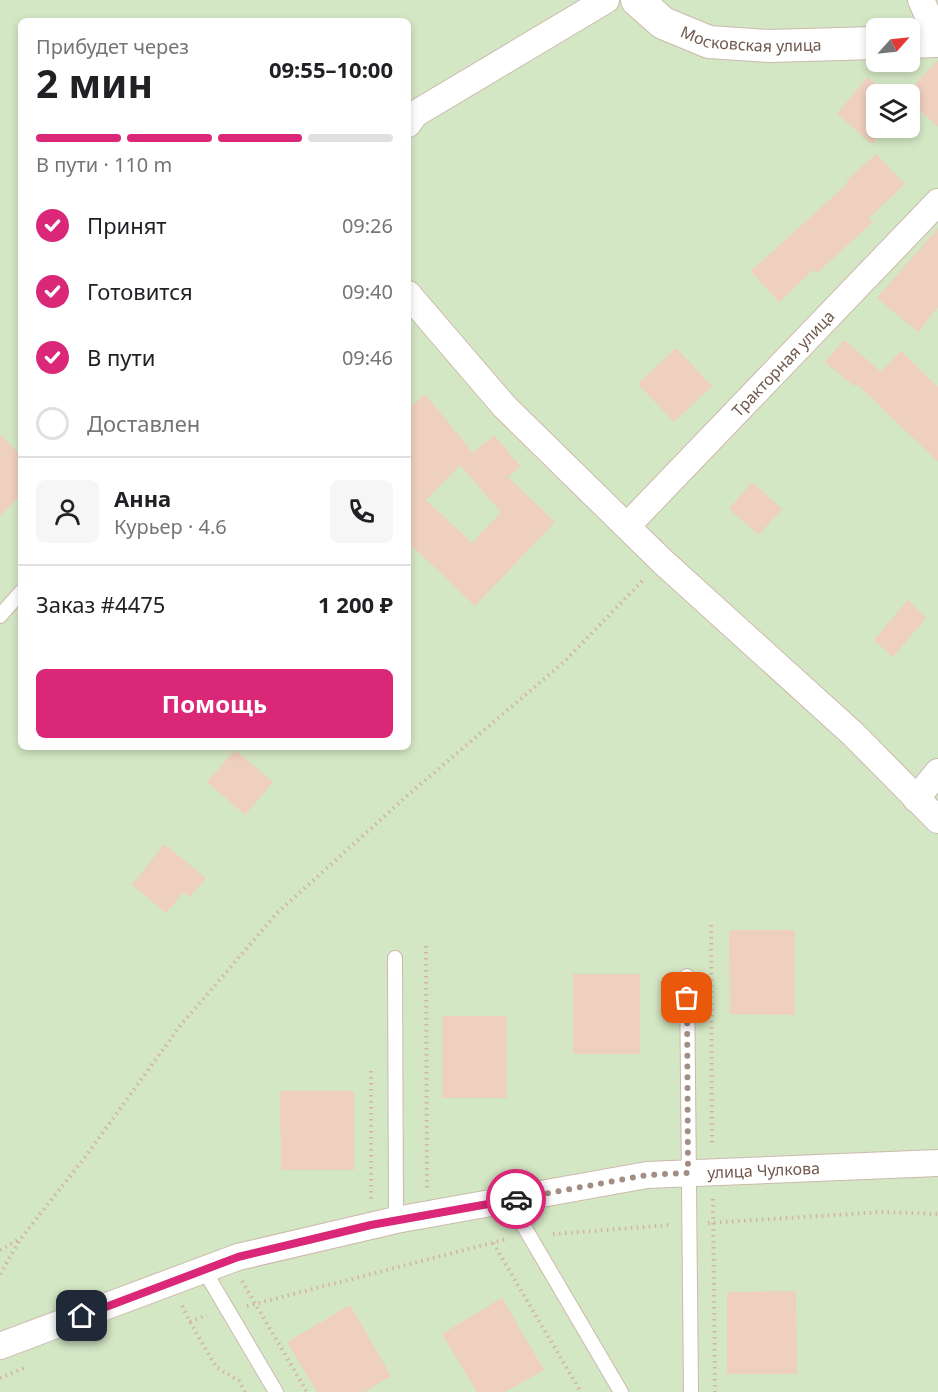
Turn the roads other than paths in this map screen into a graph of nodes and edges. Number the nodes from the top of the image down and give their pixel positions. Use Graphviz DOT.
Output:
graph roads {
  1 [pos="606,0"];
  2 [pos="637,0"];
  3 [pos="921,0"];
  4 [pos="938,40"];
  5 [pos="920,41"];
  6 [pos="866,43"];
  7 [pos="411,120"];
  8 [pos="938,202"];
  9 [pos="411,298"];
  10 [pos="628,525"];
  11 [pos="18,595"];
  12 [pos="0,616"];
  13 [pos="938,772"];
  14 [pos="916,799"];
  15 [pos="938,820"];
  16 [pos="395,958"];
  17 [pos="687,976"];
  18 [pos="938,1163"];
  19 [pos="688,1173"];
  20 [pos="509,1201"];
  21 [pos="384,1223"];
  22 [pos="204,1270"];
  23 [pos="0,1346"];
  24 [pos="276,1392"];
  25 [pos="621,1392"];
  26 [pos="690,1392"];
  1 -- 7 [label="street"];
  2 -- 6 [label="street, Московская улица"];
  3 -- 4 [label="street"];
  4 -- 5 [label="street"];
  8 -- 10 [label="street, Тракторная улица"];
  9 -- 10 [label="street"];
  10 -- 14 [label="street"];
  11 -- 12 [label="lane"];
  13 -- 14 [label="street"];
  14 -- 15 [label="street"];
  16 -- 21 [label="lane"];
  17 -- 19 [label="lane"];
  18 -- 19 [label="street, улица Чулкова"];
  19 -- 20 [label="street, улица Чулкова"];
  19 -- 26 [label="lane"];
  20 -- 21 [label="street, улица Чулкова"];
  20 -- 25 [label="lane"];
  21 -- 22 [label="street, улица Чулкова"];
  22 -- 23 [label="street, улица Чулкова"];
  22 -- 24 [label="lane"];
}
